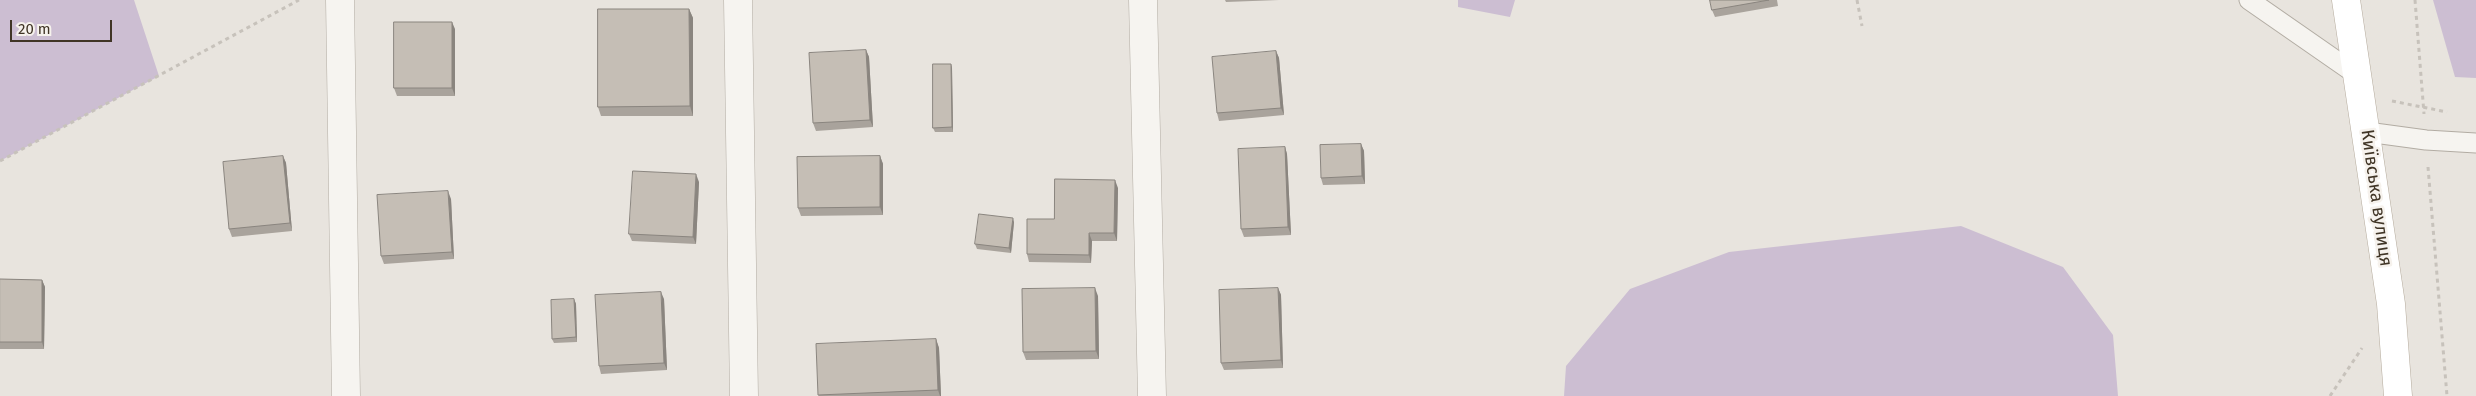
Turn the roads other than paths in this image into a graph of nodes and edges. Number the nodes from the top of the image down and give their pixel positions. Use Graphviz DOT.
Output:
graph roads {
  1 [pos="340,0"];
  2 [pos="738,0"];
  3 [pos="1143,0"];
  4 [pos="2249,0"];
  5 [pos="2346,0"];
  6 [pos="2358,85"];
  7 [pos="2367,132"];
  8 [pos="2476,143"];
  9 [pos="346,396"];
  10 [pos="744,396"];
  11 [pos="1152,396"];
  12 [pos="2398,396"];
  1 -- 9 [label="street"];
  2 -- 10 [label="street"];
  3 -- 11 [label="street"];
  4 -- 6 [label="lane"];
  5 -- 6 [label="main road, Київська вулиця"];
  6 -- 7 [label="main road, Київська вулиця"];
  7 -- 8 [label="lane"];
  7 -- 12 [label="main road, Київська вулиця"];
}
